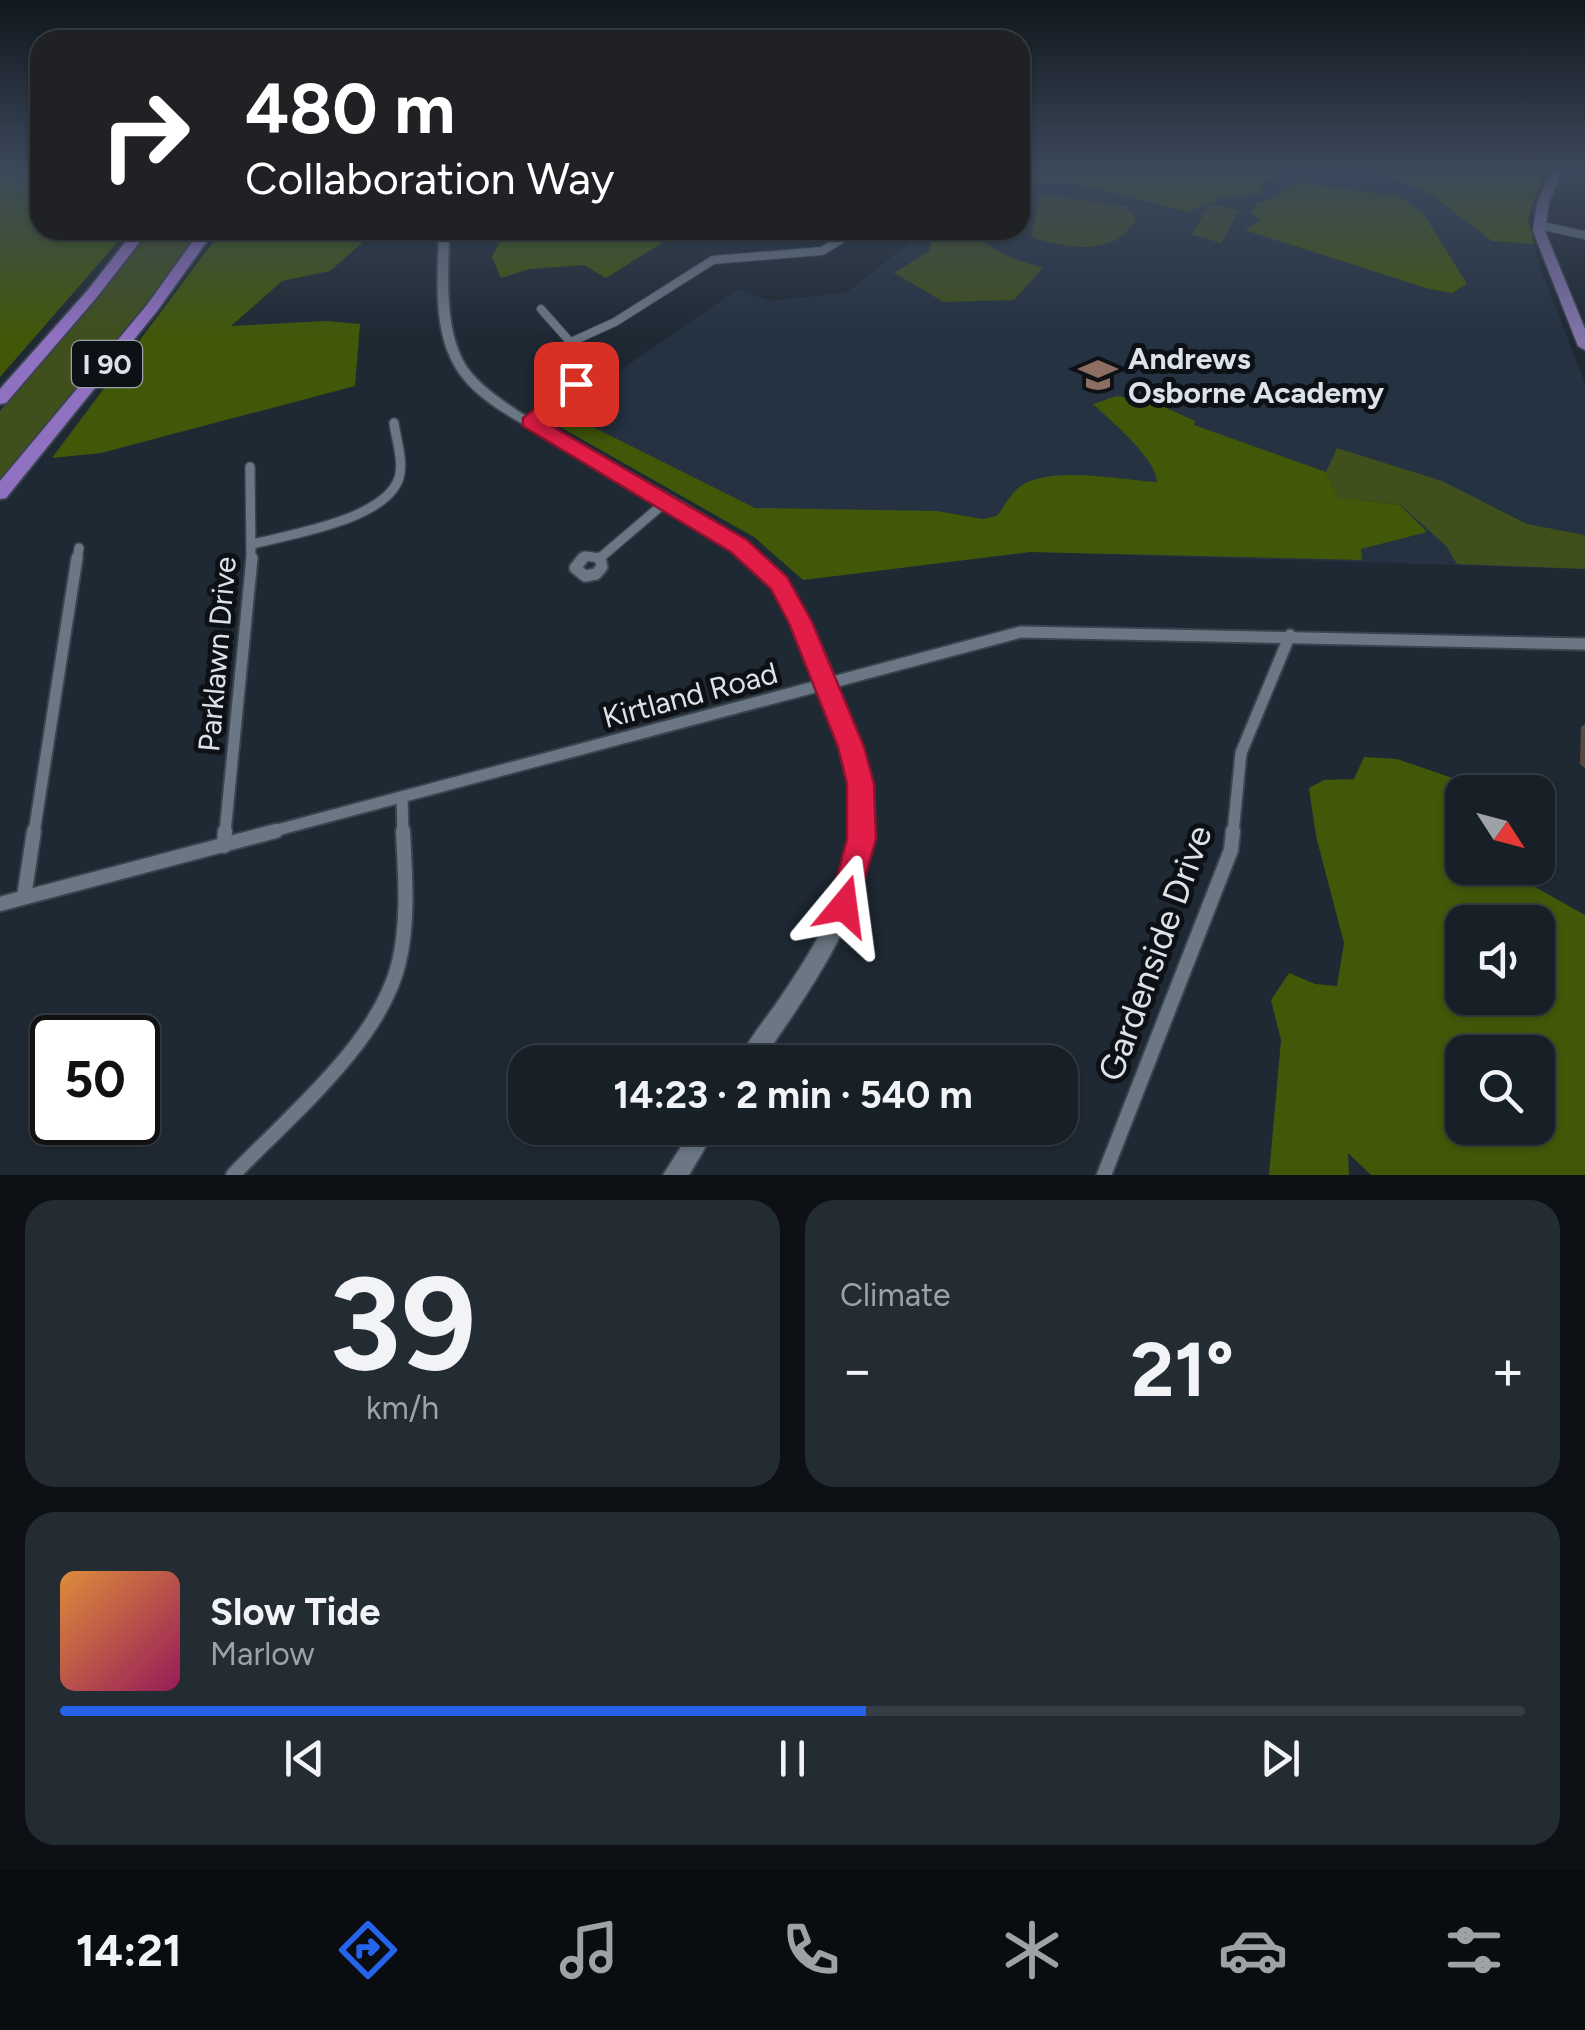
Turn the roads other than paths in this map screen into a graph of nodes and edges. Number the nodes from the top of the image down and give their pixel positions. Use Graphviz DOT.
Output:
graph roads {
  1 [pos="1539,228"];
  2 [pos="1585,236"];
  3 [pos="134,240"];
  4 [pos="200,240"];
  5 [pos="444,240"];
  6 [pos="840,240"];
  7 [pos="541,310"];
  8 [pos="571,342"];
  9 [pos="1585,346"];
  10 [pos="0,399"];
  11 [pos="530,422"];
  12 [pos="394,423"];
  13 [pos="250,466"];
  14 [pos="0,493"];
  15 [pos="668,500"];
  16 [pos="252,544"];
  17 [pos="79,548"];
  18 [pos="600,558"];
  19 [pos="1290,635"];
  20 [pos="1585,644"];
  21 [pos="826,685"];
  22 [pos="402,797"];
  23 [pos="224,846"];
  24 [pos="24,897"];
  25 [pos="0,904"];
  26 [pos="760,1045"];
  27 [pos="695,1145"];
  28 [pos="233,1175"];
  29 [pos="675,1175"];
  30 [pos="1104,1175"];
  1 -- 2 [label="street"];
  1 -- 9 [label="main road"];
  3 -- 10 [label="highway, I 90"];
  4 -- 14 [label="highway, I 90"];
  5 -- 11 [label="main road"];
  6 -- 8 [label="street"];
  7 -- 8 [label="street"];
  8 -- 11 [label="street"];
  11 -- 15 [label="main road"];
  12 -- 16 [label="street"];
  13 -- 16 [label="street, Parklawn Drive"];
  15 -- 18 [label="street"];
  15 -- 21 [label="main road"];
  16 -- 23 [label="street, Parklawn Drive"];
  17 -- 24 [label="street"];
  19 -- 20 [label="street, Kirtland Road"];
  19 -- 21 [label="street, Kirtland Road"];
  19 -- 30 [label="street, Gardenside Drive"];
  21 -- 22 [label="street, Kirtland Road"];
  21 -- 26 [label="main road"];
  22 -- 23 [label="street, Kirtland Road"];
  22 -- 28 [label="street"];
  23 -- 24 [label="street, Kirtland Road"];
  24 -- 25 [label="street, Kirtland Road"];
  27 -- 29 [label="main road"];
}
